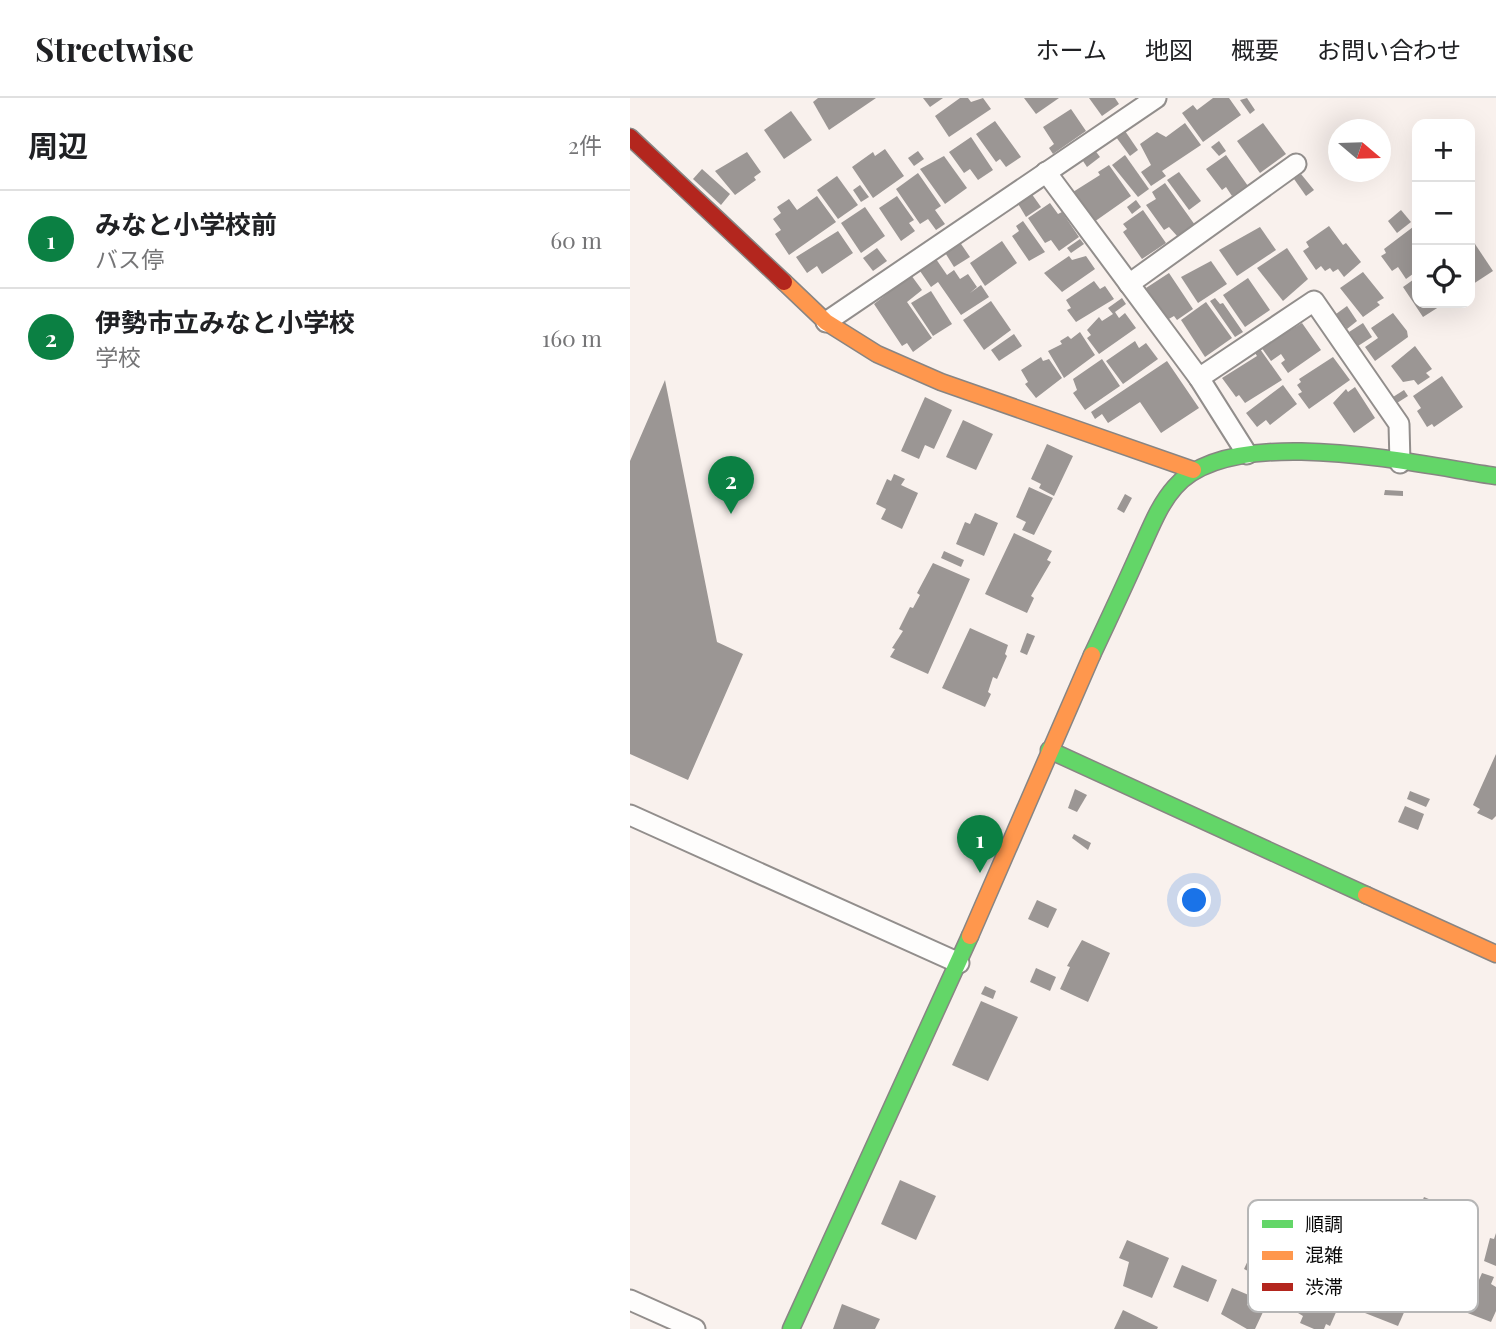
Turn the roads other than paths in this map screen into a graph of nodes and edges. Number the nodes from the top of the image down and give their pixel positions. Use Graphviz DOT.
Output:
graph roads {
  1 [pos="1156,98"];
  2 [pos="630,137"];
  3 [pos="1296,164"];
  4 [pos="1046,172"];
  5 [pos="1129,284"];
  6 [pos="826,322"];
  7 [pos="1199,378"];
  8 [pos="1247,454"];
  9 [pos="1401,463"];
  10 [pos="1193,470"];
  11 [pos="1496,476"];
  12 [pos="1049,750"];
  13 [pos="630,815"];
  14 [pos="1496,954"];
  15 [pos="959,963"];
  16 [pos="630,1300"];
  17 [pos="695,1329"];
  18 [pos="791,1329"];
  1 -- 4 [label="street"];
  2 -- 6 [label="street"];
  3 -- 5 [label="street"];
  4 -- 5 [label="street"];
  4 -- 6 [label="street"];
  5 -- 7 [label="street"];
  6 -- 10 [label="street"];
  7 -- 8 [label="street"];
  7 -- 9 [label="street"];
  8 -- 9 [label="street"];
  8 -- 10 [label="street"];
  9 -- 11 [label="street"];
  10 -- 12 [label="street"];
  12 -- 14 [label="street"];
  12 -- 15 [label="street"];
  13 -- 15 [label="street"];
  15 -- 18 [label="street"];
  16 -- 17 [label="street"];
}
